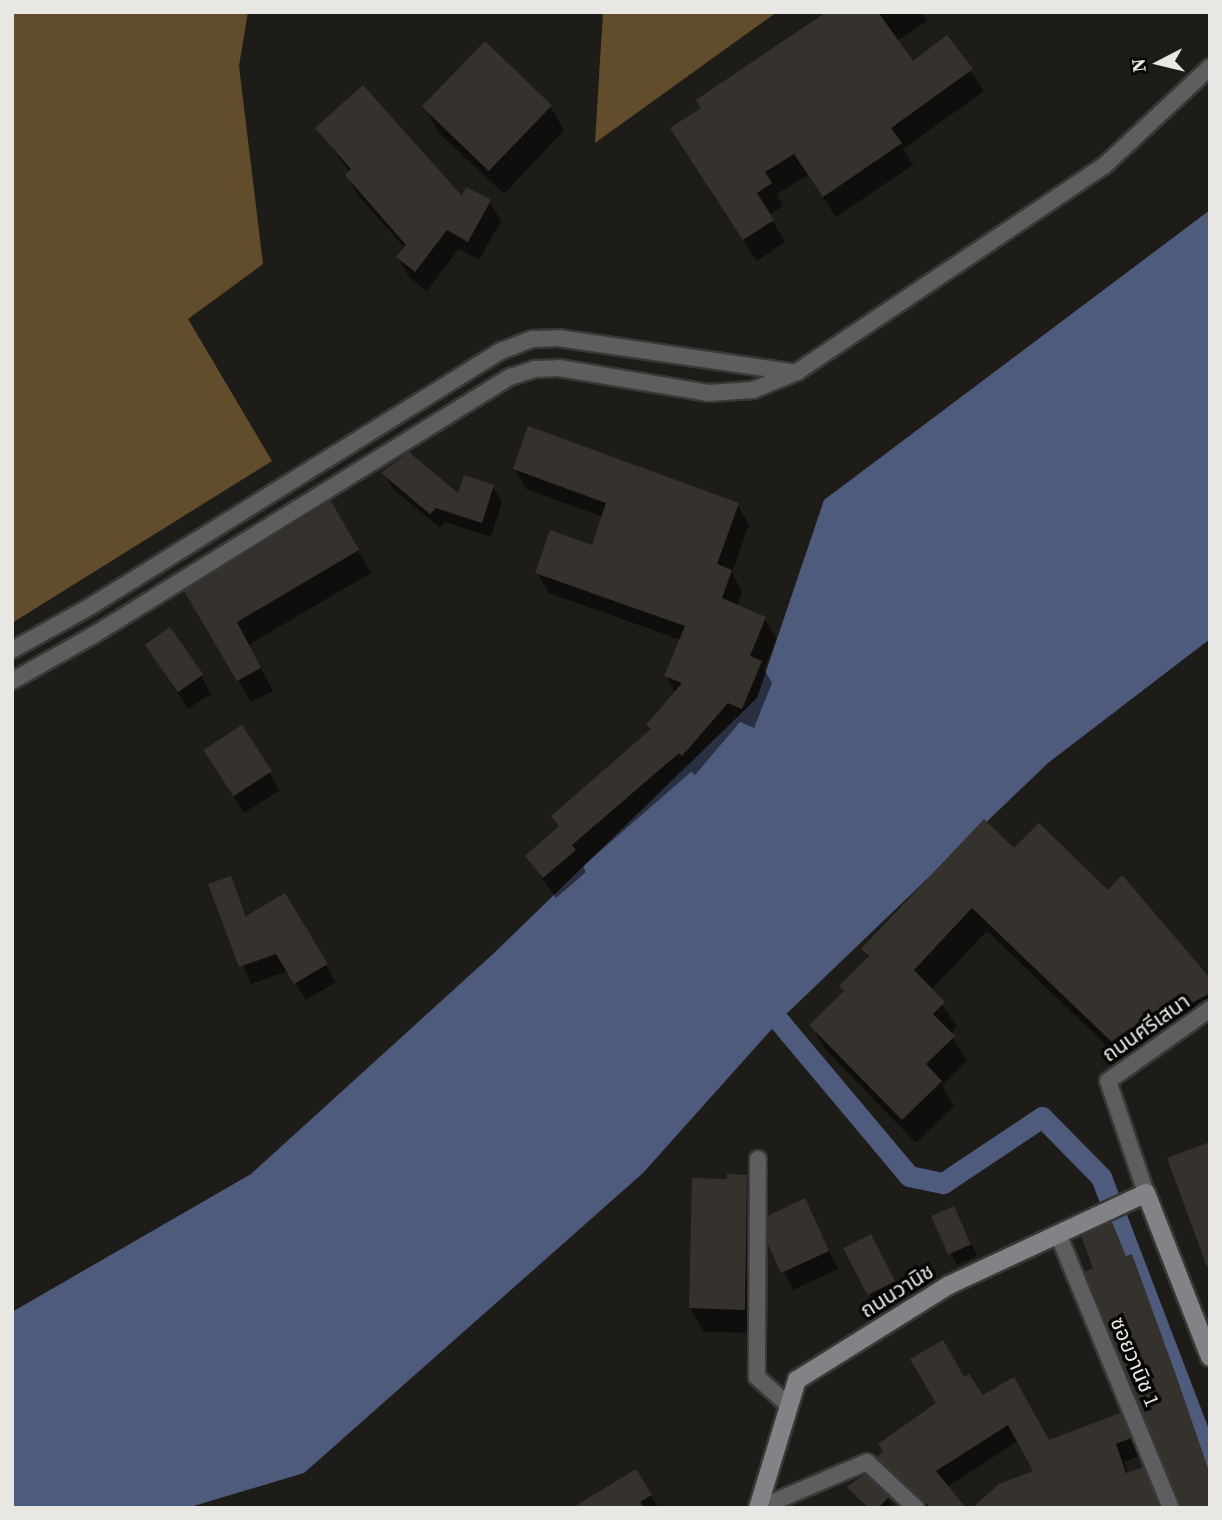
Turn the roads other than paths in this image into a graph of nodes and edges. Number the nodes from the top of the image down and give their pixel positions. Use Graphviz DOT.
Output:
graph roads {
  1 [pos="1210,67"];
  2 [pos="797,372"];
  3 [pos="12,650"];
  4 [pos="12,681"];
  5 [pos="1210,1009"];
  6 [pos="758,1159"];
  7 [pos="1146,1193"];
  8 [pos="1058,1234"];
  9 [pos="1210,1357"];
  10 [pos="789,1406"];
  11 [pos="759,1508"];
  12 [pos="916,1508"];
  13 [pos="1171,1508"];
  1 -- 2 [label="street"];
  2 -- 3 [label="street"];
  2 -- 4 [label="street"];
  5 -- 7 [label="street, ถนนศรีเสนา"];
  6 -- 10 [label="street"];
  7 -- 8 [label="street, ถนนวานิช"];
  7 -- 9 [label="street"];
  8 -- 10 [label="street, ถนนวานิช"];
  8 -- 13 [label="street, ซอยวานิช 1"];
  10 -- 11 [label="street, ถนนวานิช"];
  11 -- 12 [label="street"];
}
